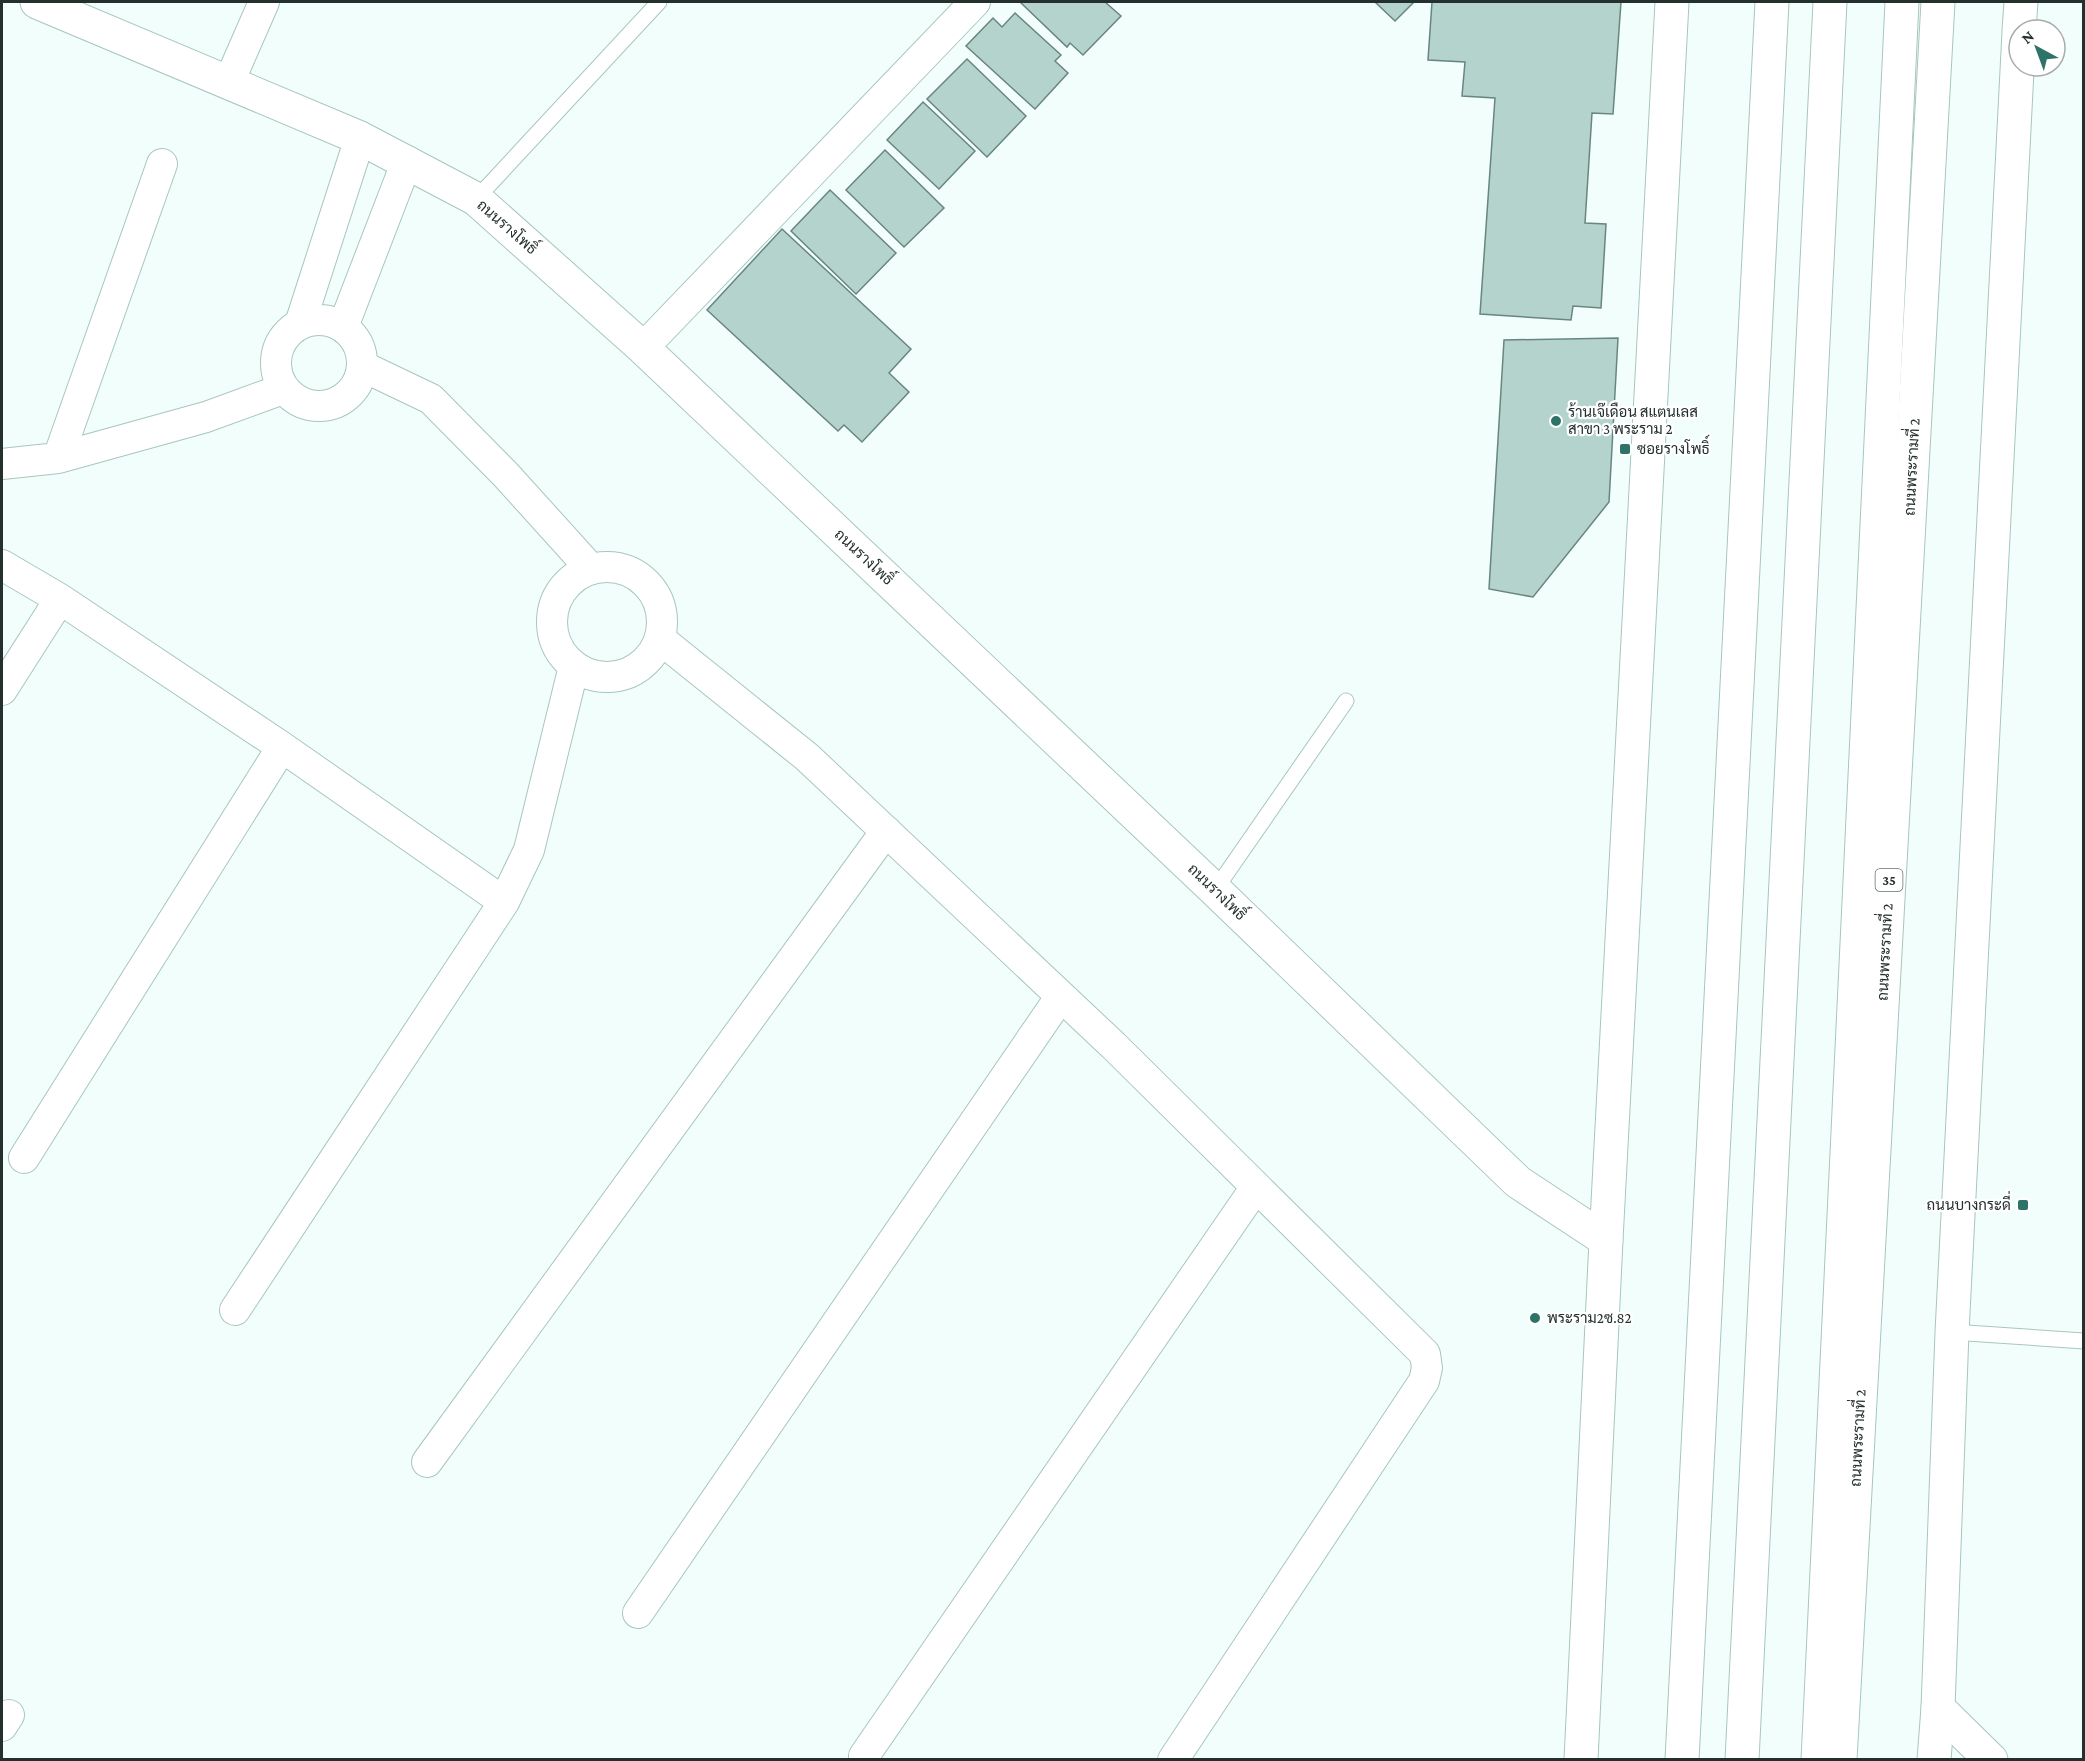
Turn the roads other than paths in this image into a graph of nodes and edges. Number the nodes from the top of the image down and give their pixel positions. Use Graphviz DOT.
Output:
graph roads {
  1 [pos="38,2"];
  2 [pos="264,2"];
  3 [pos="659,2"];
  4 [pos="975,2"];
  5 [pos="1672,2"];
  6 [pos="1772,2"];
  7 [pos="1830,2"];
  8 [pos="1902,2"];
  9 [pos="1938,2"];
  10 [pos="2020,2"];
  11 [pos="2019,18"];
  12 [pos="2017,78"];
  13 [pos="229,82"];
  14 [pos="360,138"];
  15 [pos="407,161"];
  16 [pos="162,164"];
  17 [pos="476,199"];
  18 [pos="300,324"];
  19 [pos="343,327"];
  20 [pos="643,348"];
  21 [pos="362,366"];
  22 [pos="284,389"];
  23 [pos="58,458"];
  24 [pos="2,464"];
  25 [pos="2,565"];
  26 [pos="591,569"];
  27 [pos="60,599"];
  28 [pos="660,639"];
  29 [pos="574,666"];
  30 [pos="2,690"];
  31 [pos="1346,701"];
  32 [pos="282,747"];
  33 [pos="886,831"];
  34 [pos="1215,890"];
  35 [pos="504,902"];
  36 [pos="1060,996"];
  37 [pos="24,1158"];
  38 [pos="1256,1187"];
  39 [pos="1606,1240"];
  40 [pos="235,1310"];
  41 [pos="1952,1332"];
  42 [pos="2084,1341"];
  43 [pos="427,1462"];
  44 [pos="638,1613"];
  45 [pos="1938,1708"];
  46 [pos="864,1755"];
  47 [pos="1173,1760"];
  48 [pos="1581,1760"];
  49 [pos="1682,1760"];
  50 [pos="1742,1760"];
  51 [pos="1818,1760"];
  52 [pos="1840,1760"];
  53 [pos="1934,1760"];
  54 [pos="1991,1760"];
  1 -- 13 [label="main road, ถนนรางโพธิ์"];
  2 -- 13 [label="street"];
  3 -- 17 [label="lane"];
  4 -- 20 [label="street"];
  5 -- 39 [label="main road"];
  6 -- 49 [label="main road"];
  7 -- 50 [label="main road"];
  8 -- 51 [label="main road"];
  9 -- 52 [label="main road, ถนนพระรามที่ 2 / 35"];
  10 -- 11 [label="main road"];
  12 -- 41 [label="main road"];
  13 -- 14 [label="main road, ถนนรางโพธิ์"];
  14 -- 15 [label="main road, ถนนรางโพธิ์"];
  14 -- 18 [label="street"];
  15 -- 17 [label="main road, ถนนรางโพธิ์"];
  15 -- 19 [label="street"];
  16 -- 23 [label="street"];
  17 -- 20 [label="main road, ถนนรางโพธิ์"];
  18 -- 19 [label="street"];
  18 -- 22 [label="street"];
  19 -- 21 [label="street"];
  20 -- 34 [label="main road, ถนนรางโพธิ์"];
  21 -- 22 [label="street"];
  21 -- 26 [label="street"];
  22 -- 23 [label="street"];
  23 -- 24 [label="street"];
  25 -- 27 [label="street"];
  26 -- 28 [label="street"];
  26 -- 29 [label="street"];
  27 -- 30 [label="street"];
  27 -- 32 [label="street"];
  28 -- 29 [label="street"];
  28 -- 33 [label="street"];
  29 -- 35 [label="street"];
  31 -- 34 [label="lane"];
  32 -- 35 [label="street"];
  32 -- 37 [label="street"];
  33 -- 36 [label="street"];
  33 -- 43 [label="street"];
  34 -- 39 [label="main road, ถนนรางโพธิ์"];
  35 -- 40 [label="street"];
  36 -- 38 [label="street"];
  36 -- 44 [label="street"];
  38 -- 46 [label="street"];
  38 -- 47 [label="street"];
  39 -- 48 [label="main road"];
  41 -- 42 [label="lane"];
  41 -- 45 [label="main road"];
  45 -- 53 [label="main road"];
  45 -- 54 [label="main road"];
}
